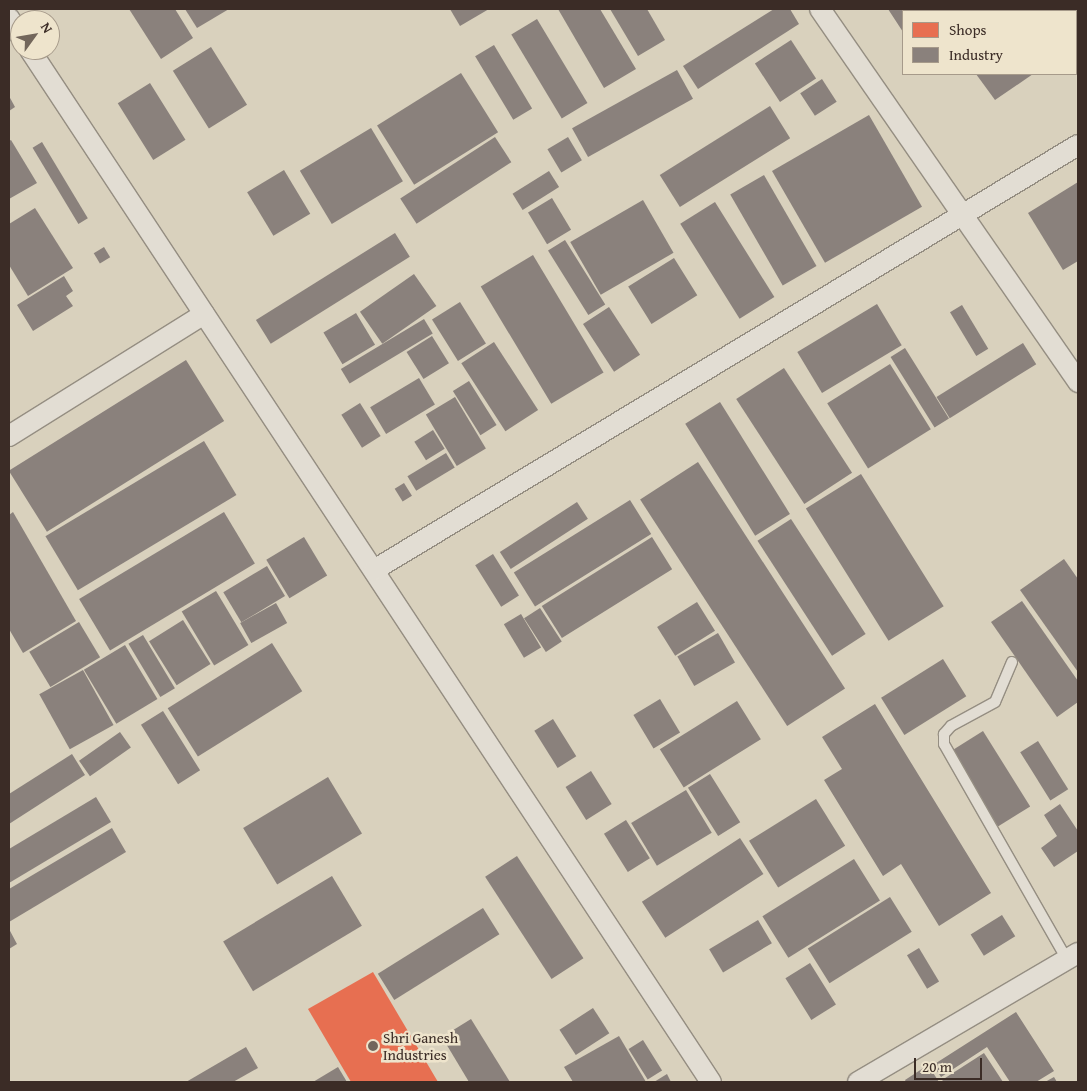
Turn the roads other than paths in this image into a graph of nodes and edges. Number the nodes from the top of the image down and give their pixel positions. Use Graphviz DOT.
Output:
graph roads {
  1 [pos="820,9"];
  2 [pos="37,60"];
  3 [pos="1078,145"];
  4 [pos="962,215"];
  5 [pos="204,314"];
  6 [pos="1078,382"];
  7 [pos="9,436"];
  8 [pos="374,570"];
  9 [pos="1012,662"];
  10 [pos="1072,957"];
  11 [pos="711,1082"];
  12 [pos="858,1082"];
  1 -- 4 [label="street"];
  2 -- 5 [label="street"];
  3 -- 4 [label="street"];
  4 -- 6 [label="street"];
  4 -- 8 [label="street"];
  5 -- 7 [label="street"];
  5 -- 8 [label="street"];
  8 -- 11 [label="street"];
  9 -- 10 [label="lane"];
  10 -- 12 [label="street"];
}
